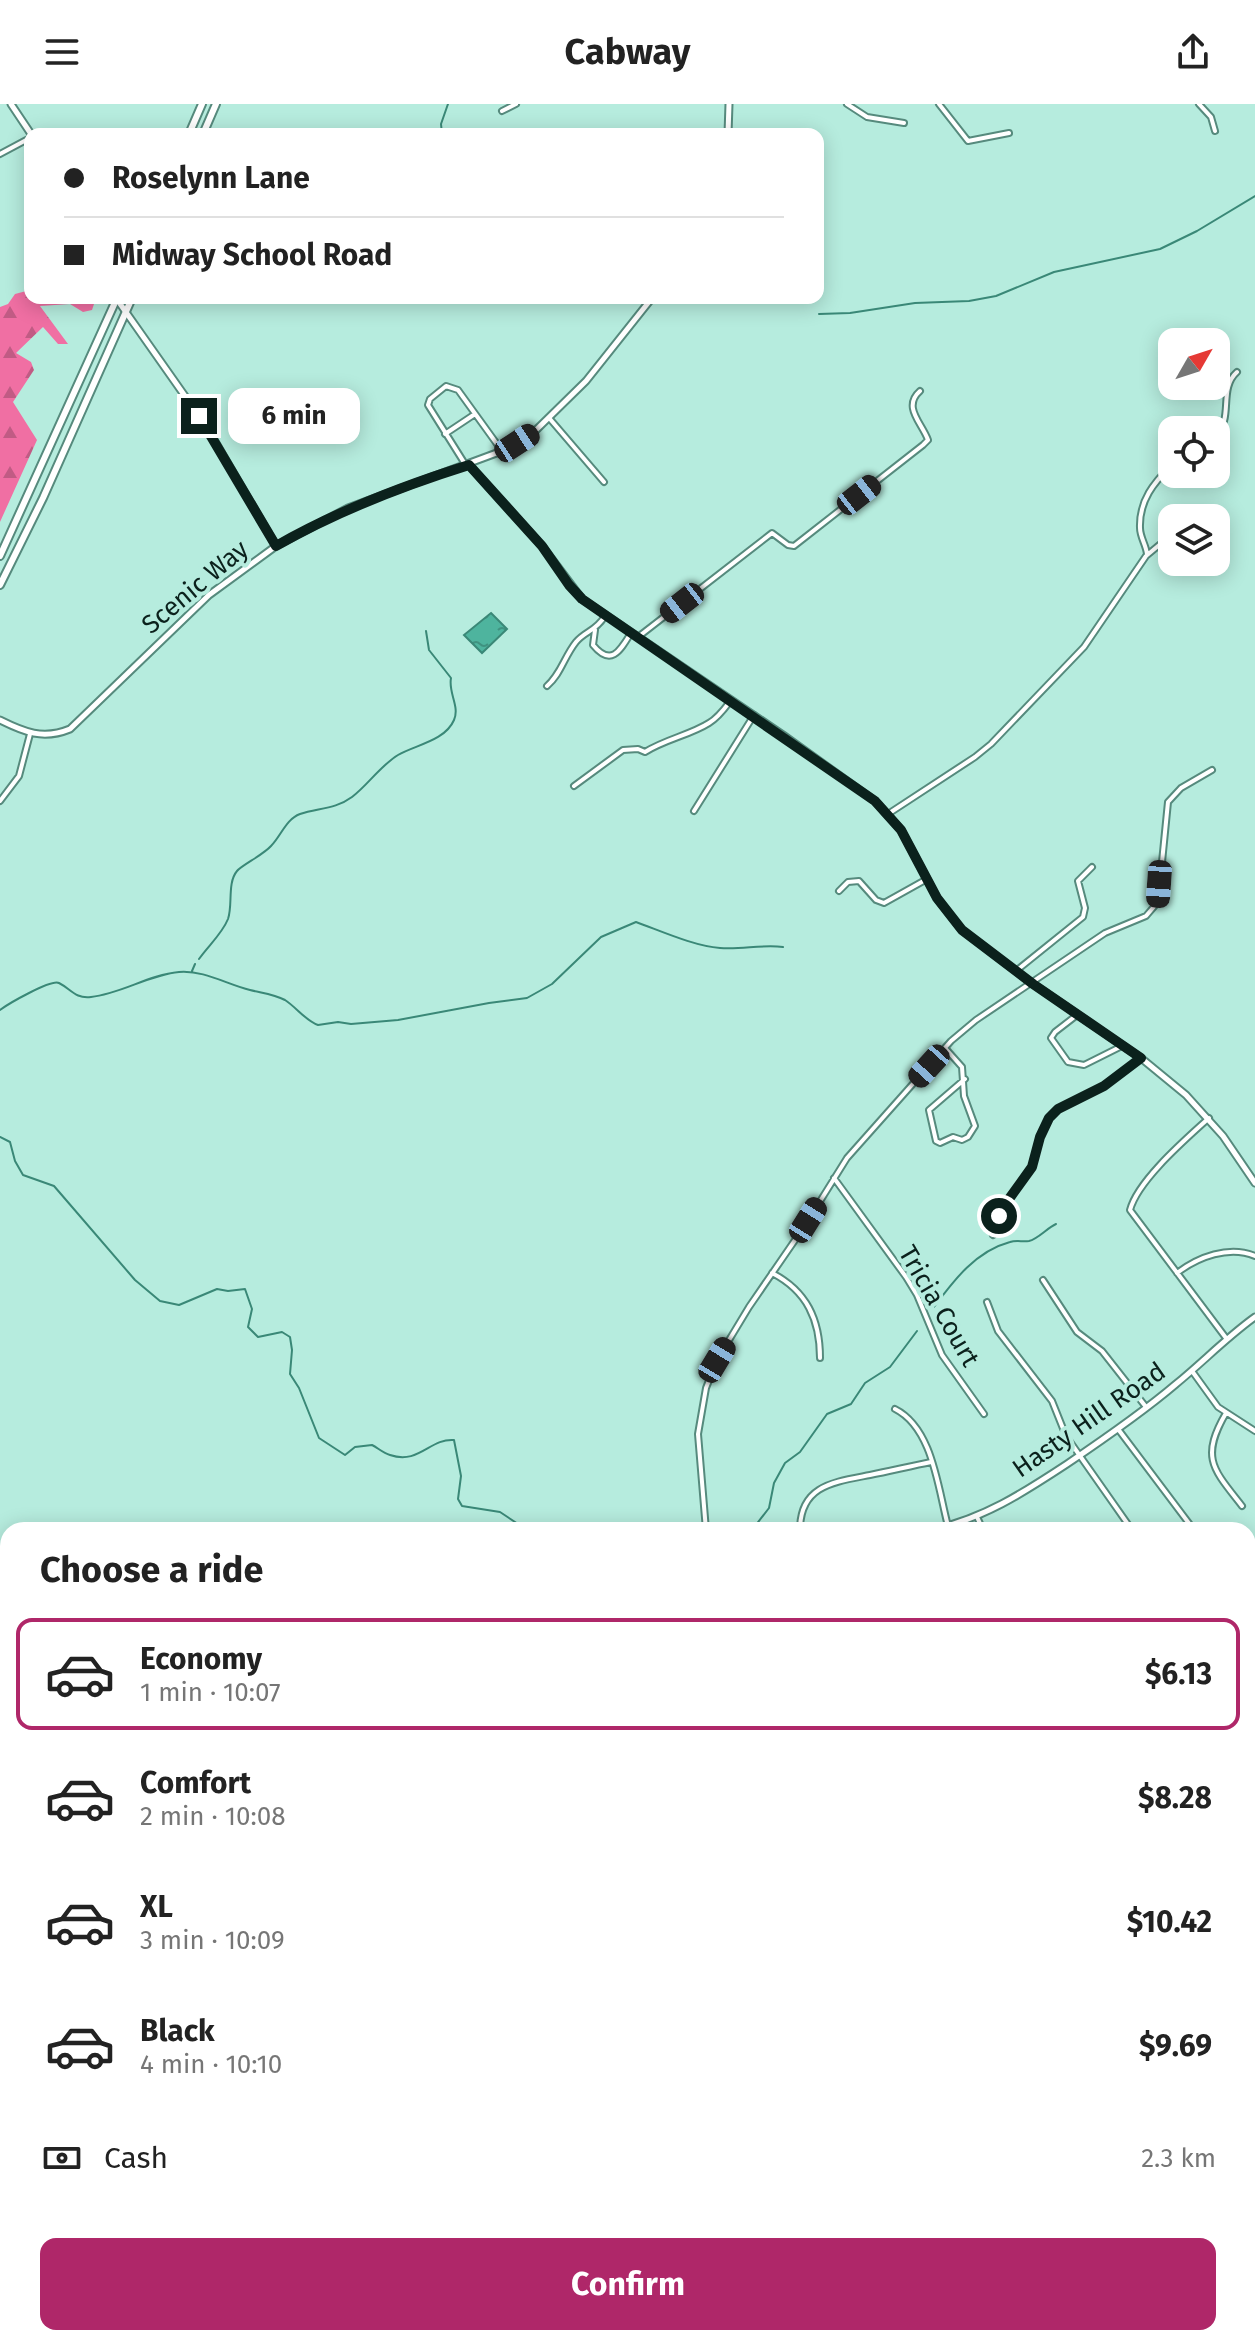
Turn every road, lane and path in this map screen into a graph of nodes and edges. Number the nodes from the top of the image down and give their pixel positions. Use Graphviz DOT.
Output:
graph roads {
  1 [pos="11,104"];
  2 [pos="202,104"];
  3 [pos="216,104"];
  4 [pos="516,104"];
  5 [pos="729,104"];
  6 [pos="847,104"];
  7 [pos="939,104"];
  8 [pos="1199,104"];
  9 [pos="502,111"];
  10 [pos="904,123"];
  11 [pos="26,128"];
  12 [pos="192,128"];
  13 [pos="206,128"];
  14 [pos="728,128"];
  15 [pos="1215,131"];
  16 [pos="1009,133"];
  17 [pos="24,140"];
  18 [pos="0,154"];
  19 [pos="114,304"];
  20 [pos="120,304"];
  21 [pos="129,304"];
  22 [pos="647,304"];
  23 [pos="125,313"];
  24 [pos="1237,372"];
  25 [pos="920,391"];
  26 [pos="475,414"];
  27 [pos="1224,416"];
  28 [pos="550,419"];
  29 [pos="445,434"];
  30 [pos="502,451"];
  31 [pos="467,465"];
  32 [pos="1158,478"];
  33 [pos="604,482"];
  34 [pos="276,546"];
  35 [pos="1158,546"];
  36 [pos="0,556"];
  37 [pos="1146,556"];
  38 [pos="0,585"];
  39 [pos="605,616"];
  40 [pos="597,628"];
  41 [pos="631,633"];
  42 [pos="638,637"];
  43 [pos="547,686"];
  44 [pos="731,700"];
  45 [pos="754,715"];
  46 [pos="0,720"];
  47 [pos="30,734"];
  48 [pos="1212,770"];
  49 [pos="574,786"];
  50 [pos="0,801"];
  51 [pos="694,811"];
  52 [pos="888,814"];
  53 [pos="1092,867"];
  54 [pos="927,879"];
  55 [pos="839,891"];
  56 [pos="1016,971"];
  57 [pos="1033,984"];
  58 [pos="1077,1014"];
  59 [pos="1122,1046"];
  60 [pos="945,1048"];
  61 [pos="1141,1058"];
  62 [pos="965,1079"];
  63 [pos="1209,1118"];
  64 [pos="834,1178"];
  65 [pos="1255,1183"];
  66 [pos="993,1235"];
  67 [pos="1255,1256"];
  68 [pos="772,1273"];
  69 [pos="1177,1273"];
  70 [pos="1043,1280"];
  71 [pos="987,1302"];
  72 [pos="1255,1317"];
  73 [pos="1226,1338"];
  74 [pos="820,1358"];
  75 [pos="1192,1371"];
  76 [pos="1146,1407"];
  77 [pos="895,1409"];
  78 [pos="1226,1413"];
  79 [pos="984,1414"];
  80 [pos="1118,1429"];
  81 [pos="1255,1431"];
  82 [pos="1079,1456"];
  83 [pos="931,1462"];
  84 [pos="1242,1506"];
  85 [pos="977,1517"];
  86 [pos="705,1522"];
  87 [pos="801,1522"];
  88 [pos="947,1522"];
  89 [pos="961,1522"];
  90 [pos="979,1522"];
  91 [pos="1126,1522"];
  92 [pos="1188,1522"];
  1 -- 11 [label="street"];
  2 -- 12 [label="main road"];
  3 -- 13 [label="main road"];
  4 -- 9 [label="street"];
  5 -- 14 [label="street"];
  6 -- 10 [label="street"];
  7 -- 16 [label="street"];
  8 -- 15 [label="street"];
  17 -- 18 [label="street"];
  19 -- 36 [label="main road"];
  20 -- 23 [label="street"];
  21 -- 23 [label="main road"];
  22 -- 28 [label="street, Scenic Way"];
  23 -- 34 [label="street"];
  23 -- 38 [label="main road"];
  24 -- 27 [label="street"];
  25 -- 42 [label="street"];
  26 -- 29 [label="street"];
  26 -- 29 [label="street"];
  26 -- 30 [label="street"];
  28 -- 30 [label="street, Scenic Way"];
  28 -- 33 [label="street"];
  29 -- 31 [label="street"];
  30 -- 31 [label="street, Scenic Way"];
  31 -- 34 [label="street, Scenic Way"];
  31 -- 39 [label="street"];
  32 -- 37 [label="street"];
  34 -- 47 [label="street, Scenic Way"];
  35 -- 37 [label="street"];
  37 -- 52 [label="street"];
  39 -- 40 [label="street"];
  39 -- 41 [label="street"];
  40 -- 41 [label="street"];
  40 -- 43 [label="street"];
  41 -- 42 [label="street"];
  42 -- 44 [label="street"];
  44 -- 45 [label="street"];
  44 -- 49 [label="street"];
  45 -- 51 [label="street"];
  45 -- 52 [label="street"];
  46 -- 47 [label="street"];
  47 -- 50 [label="street"];
  48 -- 57 [label="street"];
  52 -- 54 [label="street"];
  53 -- 56 [label="street"];
  54 -- 55 [label="street"];
  54 -- 56 [label="street"];
  56 -- 57 [label="street"];
  57 -- 58 [label="street"];
  57 -- 60 [label="street"];
  58 -- 59 [label="street"];
  58 -- 59 [label="street"];
  59 -- 61 [label="street"];
  60 -- 62 [label="street"];
  60 -- 64 [label="street"];
  61 -- 63 [label="street"];
  61 -- 66 [label="street"];
  62 -- 62 [label="street"];
  63 -- 65 [label="street"];
  63 -- 69 [label="street"];
  64 -- 68 [label="street"];
  64 -- 79 [label="street, Tricia Court"];
  67 -- 69 [label="street"];
  68 -- 74 [label="street"];
  68 -- 86 [label="street"];
  69 -- 73 [label="street"];
  70 -- 76 [label="street"];
  71 -- 82 [label="street"];
  72 -- 73 [label="street, Hasty Hill Road"];
  73 -- 75 [label="street, Hasty Hill Road"];
  75 -- 76 [label="street, Hasty Hill Road"];
  75 -- 78 [label="street"];
  76 -- 80 [label="street, Hasty Hill Road"];
  77 -- 83 [label="street"];
  78 -- 81 [label="street"];
  78 -- 84 [label="street"];
  80 -- 82 [label="street, Hasty Hill Road"];
  80 -- 92 [label="street"];
  82 -- 85 [label="street, Hasty Hill Road"];
  82 -- 91 [label="street"];
  83 -- 87 [label="street"];
  83 -- 88 [label="street"];
  85 -- 89 [label="street, Hasty Hill Road"];
  85 -- 90 [label="street"];
}
